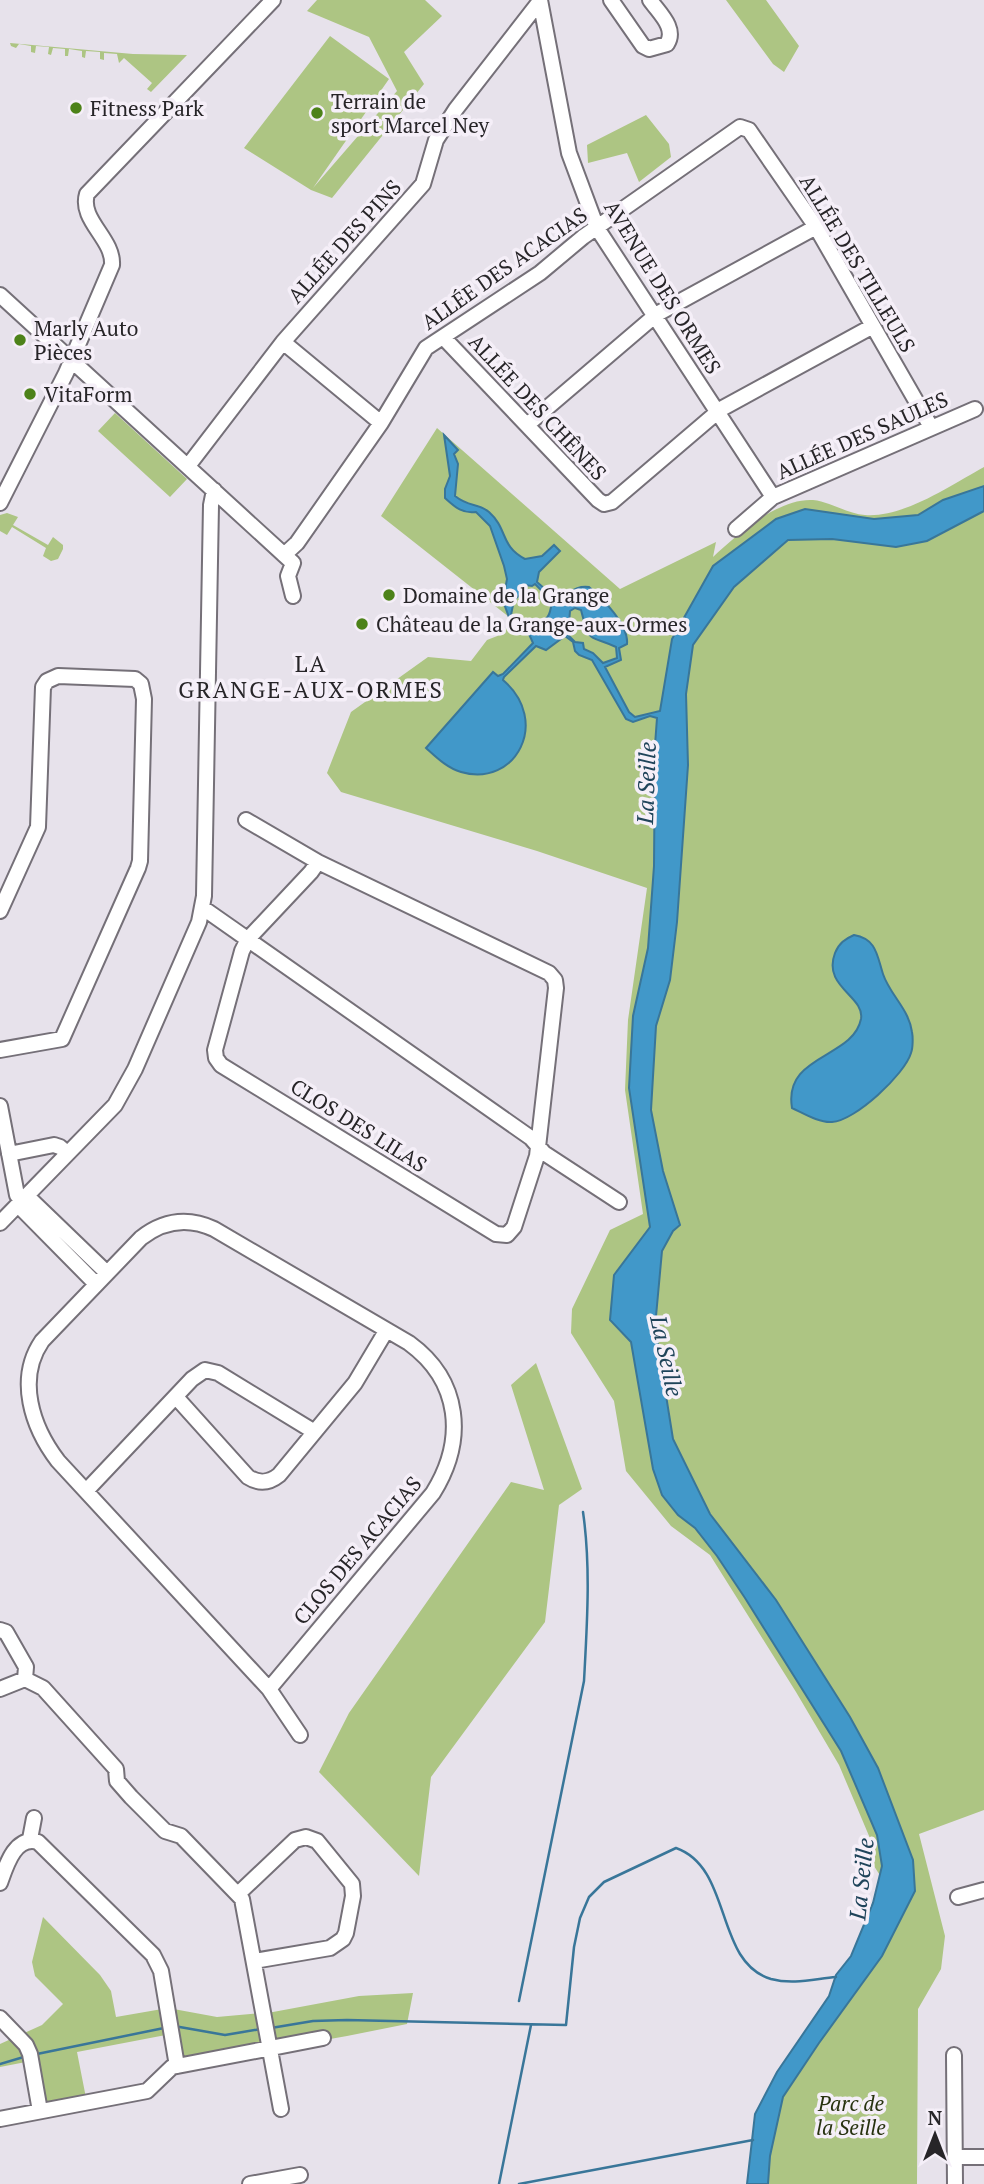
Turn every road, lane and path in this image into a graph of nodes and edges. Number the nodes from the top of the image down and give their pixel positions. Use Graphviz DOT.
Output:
graph roads {
  1 [pos="273,0"];
  2 [pos="611,0"];
  3 [pos="650,0"];
  4 [pos="540,1"];
  5 [pos="743,127"];
  6 [pos="597,228"];
  7 [pos="816,228"];
  8 [pos="0,295"];
  9 [pos="654,316"];
  10 [pos="873,326"];
  11 [pos="443,337"];
  12 [pos="283,342"];
  13 [pos="72,360"];
  14 [pos="975,409"];
  15 [pos="717,412"];
  16 [pos="381,423"];
  17 [pos="527,425"];
  18 [pos="931,427"];
  19 [pos="188,466"];
  20 [pos="219,495"];
  21 [pos="773,497"];
  22 [pos="0,503"];
  23 [pos="736,529"];
  24 [pos="284,555"];
  25 [pos="293,596"];
  26 [pos="246,820"];
  27 [pos="318,862"];
  28 [pos="203,908"];
  29 [pos="0,911"];
  30 [pos="248,939"];
  31 [pos="0,1050"];
  32 [pos="0,1105"];
  33 [pos="538,1145"];
  34 [pos="67,1153"];
  35 [pos="9,1154"];
  36 [pos="22,1200"];
  37 [pos="619,1202"];
  38 [pos="0,1223"];
  39 [pos="107,1273"];
  40 [pos="96,1284"];
  41 [pos="386,1331"];
  42 [pos="176,1396"];
  43 [pos="313,1431"];
  44 [pos="87,1490"];
  45 [pos="0,1630"];
  46 [pos="25,1679"];
  47 [pos="0,1689"];
  48 [pos="269,1689"];
  49 [pos="300,1735"];
  50 [pos="34,1818"];
  51 [pos="30,1839"];
  52 [pos="0,1884"];
  53 [pos="984,1890"];
  54 [pos="238,1895"];
  55 [pos="958,1897"];
  56 [pos="254,1961"];
  57 [pos="0,2018"];
  58 [pos="323,2038"];
  59 [pos="270,2048"];
  60 [pos="954,2055"];
  61 [pos="177,2066"];
  62 [pos="281,2109"];
  63 [pos="40,2112"];
  64 [pos="0,2119"];
  65 [pos="955,2157"];
  66 [pos="984,2157"];
  67 [pos="300,2175"];
  68 [pos="254,2184"];
  69 [pos="955,2184"];
  1 -- 13 [label="street"];
  2 -- 3 [label="street"];
  4 -- 6 [label="street, AVENUE DES ORMES"];
  4 -- 12 [label="street, ALLÉE DES PINS"];
  5 -- 6 [label="street, ALLÉE DES ACACIAS"];
  5 -- 7 [label="street, ALLÉE DES TILLEULS"];
  6 -- 9 [label="street, AVENUE DES ORMES"];
  6 -- 11 [label="street, ALLÉE DES ACACIAS"];
  7 -- 9 [label="street"];
  7 -- 10 [label="street, ALLÉE DES TILLEULS"];
  8 -- 13 [label="street"];
  9 -- 15 [label="street, AVENUE DES ORMES"];
  9 -- 17 [label="street"];
  10 -- 15 [label="street"];
  10 -- 18 [label="street, ALLÉE DES TILLEULS"];
  11 -- 16 [label="street, ALLÉE DES ACACIAS"];
  11 -- 17 [label="street, ALLÉE DES CHÊNES"];
  12 -- 16 [label="street"];
  12 -- 19 [label="street, ALLÉE DES PINS"];
  13 -- 19 [label="street"];
  13 -- 22 [label="street"];
  14 -- 18 [label="street, ALLÉE DES SAULES"];
  15 -- 17 [label="street, ALLÉE DES CHÊNES"];
  15 -- 21 [label="street, AVENUE DES ORMES"];
  16 -- 24 [label="street, ALLÉE DES ACACIAS"];
  18 -- 21 [label="street, ALLÉE DES SAULES"];
  19 -- 20 [label="street"];
  20 -- 24 [label="street"];
  20 -- 28 [label="street"];
  21 -- 23 [label="street, ALLÉE DES SAULES"];
  24 -- 25 [label="street"];
  26 -- 27 [label="street, CLOS DES LILAS"];
  27 -- 30 [label="street, CLOS DES LILAS"];
  27 -- 33 [label="street, CLOS DES LILAS"];
  28 -- 30 [label="street"];
  28 -- 34 [label="street"];
  29 -- 31 [label="street"];
  30 -- 33 [label="street"];
  30 -- 33 [label="street, CLOS DES LILAS"];
  32 -- 35 [label="street"];
  33 -- 37 [label="street"];
  34 -- 35 [label="street"];
  34 -- 36 [label="street"];
  35 -- 36 [label="street"];
  36 -- 38 [label="street"];
  36 -- 39 [label="street"];
  36 -- 40 [label="street"];
  39 -- 40 [label="street, CLOS DES ACACIAS"];
  39 -- 41 [label="street, CLOS DES ACACIAS"];
  40 -- 44 [label="street, CLOS DES ACACIAS"];
  41 -- 43 [label="street"];
  41 -- 48 [label="street, CLOS DES ACACIAS"];
  42 -- 43 [label="street"];
  42 -- 43 [label="street"];
  42 -- 44 [label="street"];
  44 -- 48 [label="street, CLOS DES ACACIAS"];
  45 -- 46 [label="street"];
  46 -- 47 [label="street"];
  46 -- 54 [label="street"];
  48 -- 49 [label="street, CLOS DES ACACIAS"];
  50 -- 51 [label="street"];
  51 -- 52 [label="street"];
  51 -- 61 [label="street"];
  53 -- 55 [label="street"];
  54 -- 56 [label="street"];
  54 -- 56 [label="street"];
  56 -- 59 [label="street"];
  57 -- 63 [label="street"];
  58 -- 59 [label="street"];
  59 -- 61 [label="street"];
  59 -- 62 [label="street"];
  60 -- 65 [label="street"];
  61 -- 63 [label="street"];
  63 -- 64 [label="street"];
  65 -- 66 [label="street"];
  65 -- 69 [label="street"];
  67 -- 68 [label="street"];
}
